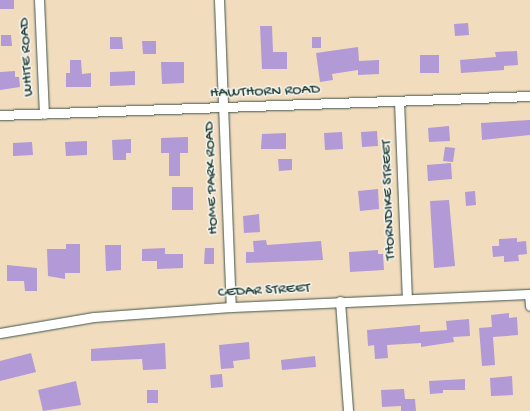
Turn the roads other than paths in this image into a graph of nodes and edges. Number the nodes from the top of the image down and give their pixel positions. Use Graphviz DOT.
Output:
graph roads {
  1 [pos="39,0"];
  2 [pos="219,0"];
  3 [pos="530,96"];
  4 [pos="399,101"];
  5 [pos="223,107"];
  6 [pos="44,114"];
  7 [pos="0,116"];
  8 [pos="530,294"];
  9 [pos="408,298"];
  10 [pos="340,302"];
  11 [pos="530,306"];
  12 [pos="231,307"];
  13 [pos="0,333"];
  14 [pos="348,411"];
  1 -- 6 [label="street, WHITE ROAD"];
  2 -- 5 [label="street, HOME PARK ROAD"];
  3 -- 4 [label="street, HAWTHORN ROAD"];
  4 -- 5 [label="street, HAWTHORN ROAD"];
  4 -- 9 [label="street, THORNDIKE STREET"];
  5 -- 6 [label="street, HAWTHORN ROAD"];
  5 -- 12 [label="street, HOME PARK ROAD"];
  6 -- 7 [label="street, HAWTHORN ROAD"];
  8 -- 9 [label="street, CEDAR STREET"];
  8 -- 11 [label="street"];
  9 -- 10 [label="street, CEDAR STREET"];
  10 -- 12 [label="street, CEDAR STREET"];
  10 -- 14 [label="street"];
  12 -- 13 [label="street, CEDAR STREET"];
}
